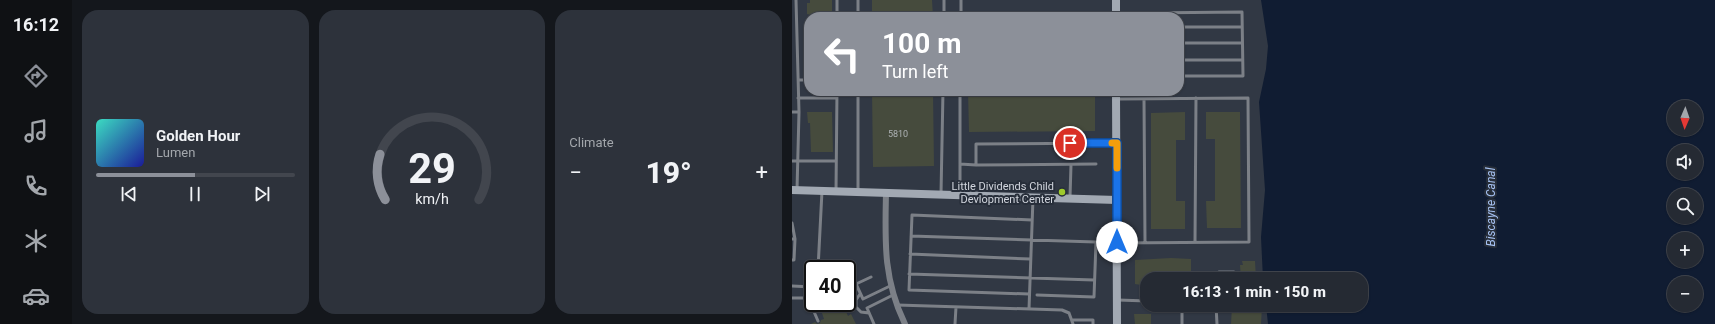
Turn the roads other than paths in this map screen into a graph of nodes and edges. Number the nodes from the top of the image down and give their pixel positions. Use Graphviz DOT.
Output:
graph roads {
  1 [pos="796,0"];
  2 [pos="837,0"];
  3 [pos="858,0"];
  4 [pos="944,0"];
  5 [pos="961,0"];
  6 [pos="1116,0"];
  7 [pos="792,9"];
  8 [pos="796,9"];
  9 [pos="837,12"];
  10 [pos="858,12"];
  11 [pos="944,12"];
  12 [pos="961,12"];
  13 [pos="1116,12"];
  14 [pos="1184,13"];
  15 [pos="792,24"];
  16 [pos="797,24"];
  17 [pos="1184,27"];
  18 [pos="1242,27"];
  19 [pos="792,38"];
  20 [pos="797,38"];
  21 [pos="1184,43"];
  22 [pos="1242,43"];
  23 [pos="1184,60"];
  24 [pos="1242,60"];
  25 [pos="1184,76"];
  26 [pos="798,80"];
  27 [pos="804,80"];
  28 [pos="858,96"];
  29 [pos="943,96"];
  30 [pos="960,96"];
  31 [pos="1116,96"];
  32 [pos="1123,96"];
  33 [pos="798,98"];
  34 [pos="838,98"];
  35 [pos="1196,98"];
  36 [pos="1144,99"];
  37 [pos="792,112"];
  38 [pos="799,112"];
  39 [pos="1117,143"];
  40 [pos="792,161"];
  41 [pos="798,161"];
  42 [pos="836,161"];
  43 [pos="960,164"];
  44 [pos="1071,164"];
  45 [pos="1096,164"];
  46 [pos="976,165"];
  47 [pos="794,190"];
  48 [pos="822,190"];
  49 [pos="836,191"];
  50 [pos="858,192"];
  51 [pos="886,193"];
  52 [pos="941,194"];
  53 [pos="960,195"];
  54 [pos="1033,198"];
  55 [pos="1070,199"];
  56 [pos="1117,200"];
  57 [pos="1032,220"];
  58 [pos="792,223"];
  59 [pos="911,236"];
  60 [pos="794,239"];
  61 [pos="1031,240"];
  62 [pos="1117,242"];
  63 [pos="1145,242"];
  64 [pos="1196,242"];
  65 [pos="910,254"];
  66 [pos="1030,259"];
  67 [pos="792,260"];
  68 [pos="818,260"];
  69 [pos="909,274"];
  70 [pos="871,277"];
  71 [pos="1030,278"];
  72 [pos="1094,280"];
  73 [pos="856,284"];
  74 [pos="792,286"];
  75 [pos="890,286"];
  76 [pos="804,287"];
  77 [pos="860,294"];
  78 [pos="1029,294"];
  79 [pos="893,295"];
  80 [pos="1037,295"];
  81 [pos="793,298"];
  82 [pos="804,298"];
  83 [pos="863,299"];
  84 [pos="1117,300"];
  85 [pos="1140,300"];
  86 [pos="896,304"];
  87 [pos="956,306"];
  88 [pos="867,308"];
  89 [pos="1029,309"];
  90 [pos="814,312"];
  91 [pos="1182,312"];
  92 [pos="1216,312"];
  93 [pos="869,313"];
  94 [pos="1072,320"];
  95 [pos="818,321"];
  96 [pos="874,324"];
  97 [pos="905,324"];
  98 [pos="955,324"];
  99 [pos="1073,324"];
  100 [pos="1093,324"];
  101 [pos="1117,324"];
  102 [pos="1182,324"];
  103 [pos="1217,324"];
  1 -- 8 [label="lane"];
  2 -- 9 [label="lane"];
  3 -- 10 [label="lane"];
  4 -- 11 [label="lane"];
  5 -- 12 [label="lane"];
  6 -- 13 [label="street"];
  7 -- 8 [label="lane"];
  8 -- 16 [label="lane"];
  14 -- 18 [label="lane"];
  15 -- 16 [label="lane"];
  16 -- 20 [label="lane"];
  17 -- 18 [label="lane"];
  18 -- 22 [label="lane"];
  19 -- 20 [label="lane"];
  20 -- 26 [label="lane"];
  21 -- 22 [label="lane"];
  22 -- 24 [label="lane"];
  23 -- 24 [label="lane"];
  24 -- 25 [label="lane"];
  26 -- 27 [label="lane"];
  26 -- 33 [label="lane"];
  28 -- 50 [label="lane"];
  29 -- 52 [label="lane"];
  30 -- 43 [label="lane"];
  31 -- 39 [label="street"];
  32 -- 36 [label="lane"];
  33 -- 34 [label="lane"];
  33 -- 38 [label="lane"];
  34 -- 42 [label="lane"];
  35 -- 36 [label="lane"];
  35 -- 64 [label="lane"];
  35 -- 64 [label="lane"];
  36 -- 63 [label="lane"];
  37 -- 38 [label="lane"];
  38 -- 41 [label="lane"];
  39 -- 46 [label="lane"];
  39 -- 56 [label="street"];
  40 -- 41 [label="lane"];
  41 -- 42 [label="lane"];
  41 -- 47 [label="lane"];
  42 -- 49 [label="lane"];
  43 -- 46 [label="lane"];
  43 -- 53 [label="lane"];
  44 -- 45 [label="lane"];
  44 -- 46 [label="lane"];
  44 -- 55 [label="lane"];
  47 -- 48 [label="street"];
  48 -- 49 [label="street"];
  48 -- 68 [label="lane"];
  49 -- 50 [label="street"];
  50 -- 51 [label="street"];
  51 -- 52 [label="street"];
  51 -- 75 [label="street"];
  52 -- 53 [label="street"];
  53 -- 54 [label="street"];
  54 -- 55 [label="street"];
  54 -- 57 [label="lane"];
  55 -- 56 [label="street"];
  56 -- 62 [label="street"];
  57 -- 59 [label="lane"];
  57 -- 61 [label="lane"];
  58 -- 60 [label="lane"];
  59 -- 61 [label="lane"];
  59 -- 65 [label="lane"];
  60 -- 67 [label="lane"];
  61 -- 66 [label="lane"];
  61 -- 72 [label="lane"];
  62 -- 63 [label="lane"];
  62 -- 84 [label="street"];
  63 -- 64 [label="lane"];
  65 -- 66 [label="lane"];
  65 -- 69 [label="lane"];
  66 -- 71 [label="lane"];
  69 -- 71 [label="lane"];
  69 -- 78 [label="lane"];
  70 -- 73 [label="lane"];
  71 -- 72 [label="lane"];
  71 -- 78 [label="lane"];
  72 -- 80 [label="lane"];
  73 -- 77 [label="lane"];
  74 -- 76 [label="lane"];
  75 -- 79 [label="street"];
  75 -- 83 [label="lane"];
  77 -- 83 [label="lane"];
  77 -- 93 [label="lane"];
  78 -- 89 [label="lane"];
  79 -- 86 [label="street"];
  79 -- 88 [label="lane"];
  81 -- 82 [label="lane"];
  83 -- 88 [label="lane"];
  84 -- 85 [label="lane"];
  84 -- 101 [label="street"];
  86 -- 87 [label="lane"];
  86 -- 97 [label="street"];
  87 -- 89 [label="lane"];
  87 -- 98 [label="lane"];
  88 -- 93 [label="lane"];
  89 -- 94 [label="lane"];
  90 -- 95 [label="lane"];
  91 -- 102 [label="lane"];
  92 -- 103 [label="lane"];
  93 -- 96 [label="lane"];
  94 -- 99 [label="lane"];
  94 -- 100 [label="lane"];
}
